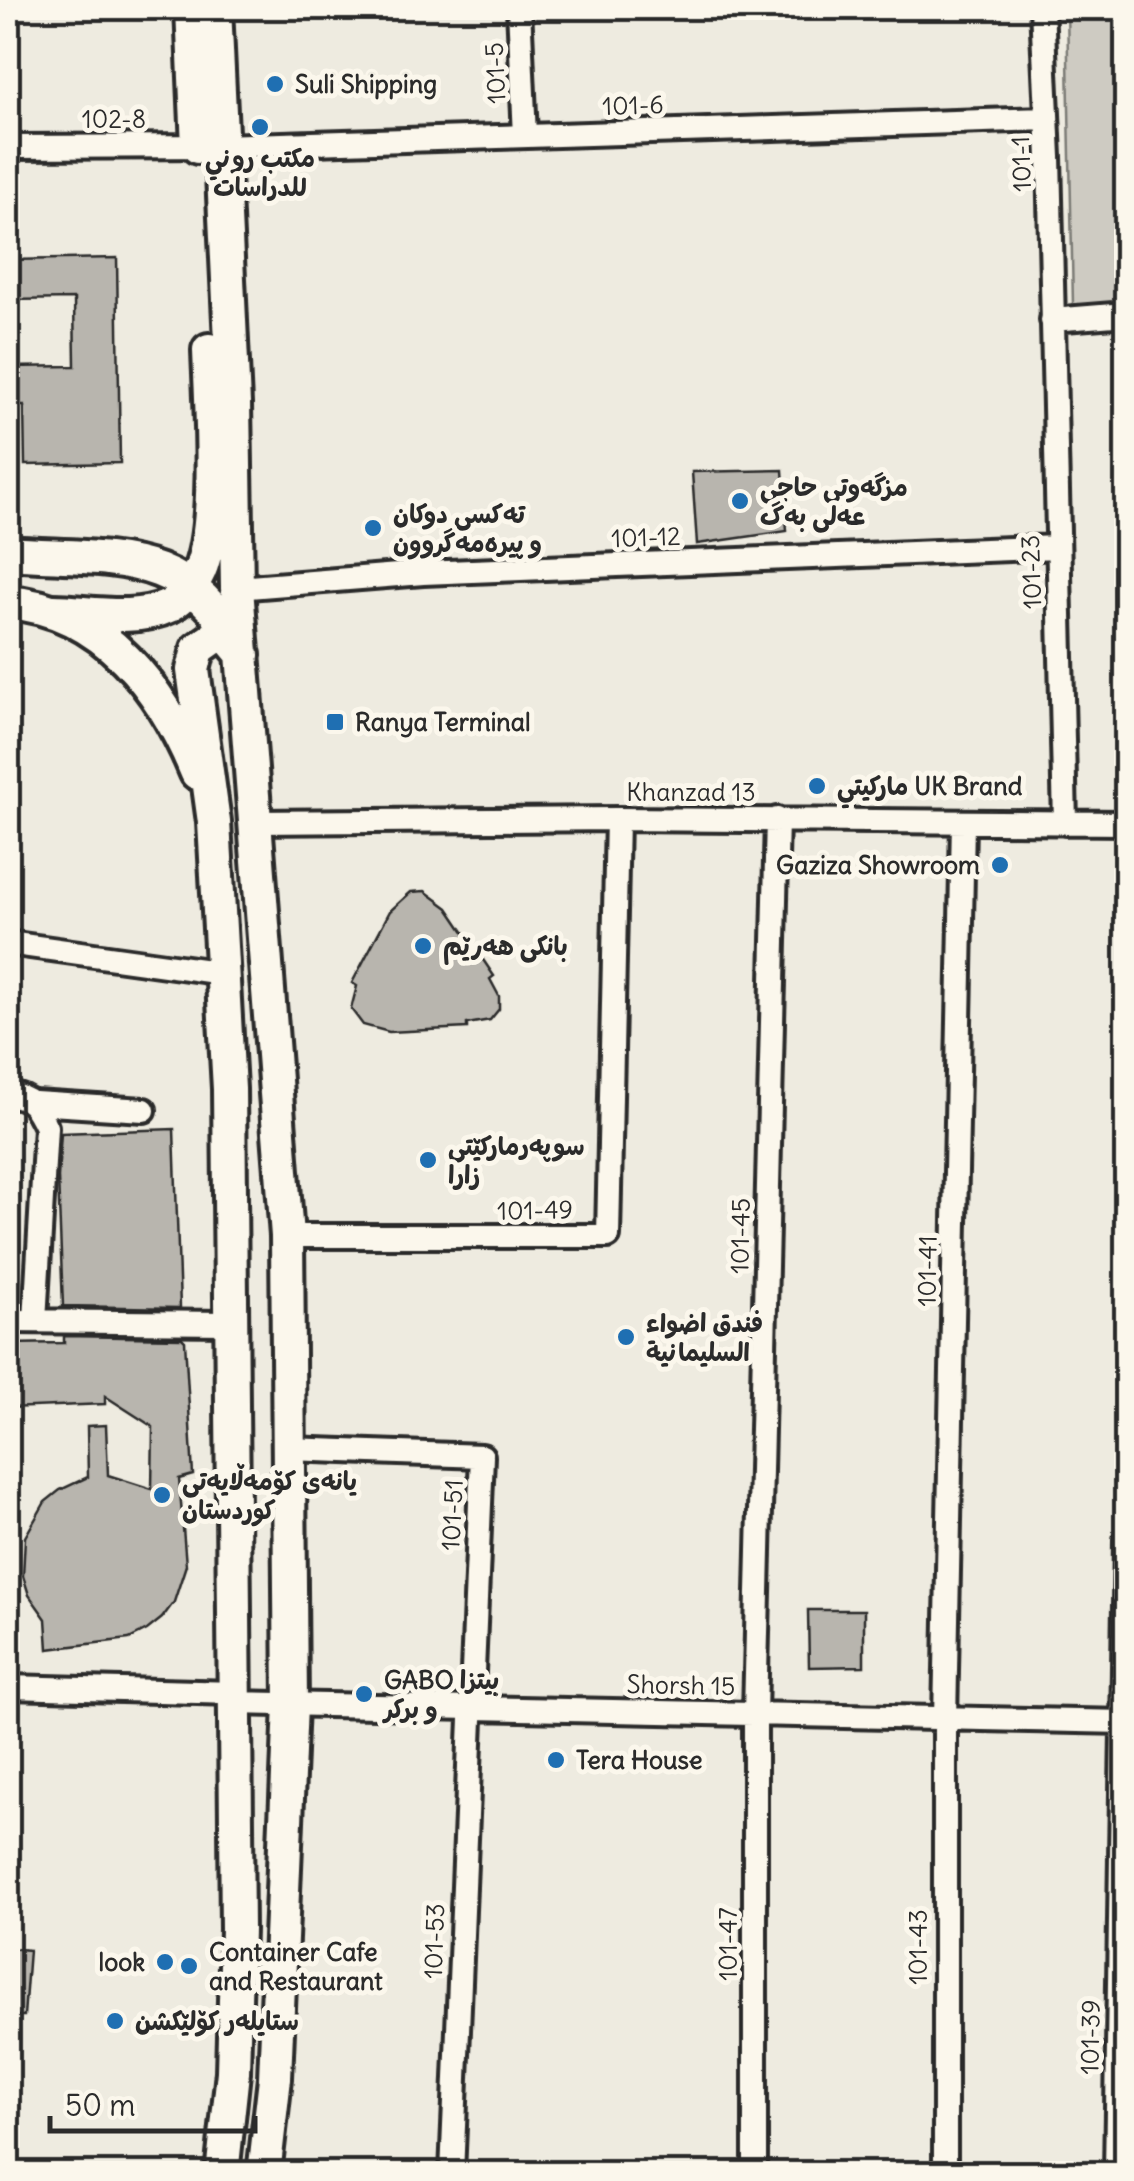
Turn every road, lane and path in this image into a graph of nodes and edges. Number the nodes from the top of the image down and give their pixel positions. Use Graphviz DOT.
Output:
graph roads {
  1 [pos="192,8"];
  2 [pos="215,8"];
  3 [pos="519,8"];
  4 [pos="1042,8"];
  5 [pos="1046,118"];
  6 [pos="526,136"];
  7 [pos="209,146"];
  8 [pos="8,147"];
  9 [pos="1126,314"];
  10 [pos="1052,320"];
  11 [pos="1057,547"];
  12 [pos="8,553"];
  13 [pos="192,585"];
  14 [pos="238,588"];
  15 [pos="8,602"];
  16 [pos="54,611"];
  17 [pos="243,655"];
  18 [pos="617,819"];
  19 [pos="778,820"];
  20 [pos="214,822"];
  21 [pos="255,822"];
  22 [pos="963,822"];
  23 [pos="1065,823"];
  24 [pos="1126,823"];
  25 [pos="8,942"];
  26 [pos="222,973"];
  27 [pos="8,1094"];
  28 [pos="35,1103"];
  29 [pos="144,1110"];
  30 [pos="287,1236"];
  31 [pos="8,1321"];
  32 [pos="35,1321"];
  33 [pos="229,1323"];
  34 [pos="288,1450"];
  35 [pos="1126,1540"];
  36 [pos="8,1687"];
  37 [pos="235,1698"];
  38 [pos="290,1705"];
  39 [pos="471,1710"];
  40 [pos="755,1714"];
  41 [pos="945,1720"];
  42 [pos="1125,1722"];
  43 [pos="222,2174"];
  44 [pos="264,2174"];
  45 [pos="452,2174"];
  46 [pos="755,2174"];
  47 [pos="945,2174"];
  48 [pos="1116,2174"];
  1 -- 7 [label="main road"];
  2 -- 7 [label="main road"];
  3 -- 6 [label="street, 101-5"];
  4 -- 5 [label="street, 101-1"];
  5 -- 6 [label="street, 101-6"];
  5 -- 10 [label="street, 101-1"];
  6 -- 7 [label="street, 101-6"];
  7 -- 8 [label="street, 102-8"];
  7 -- 13 [label="main road"];
  7 -- 14 [label="main road"];
  9 -- 10 [label="street"];
  10 -- 11 [label="street, 101-23"];
  11 -- 14 [label="street, 101-12"];
  11 -- 23 [label="street, 101-23"];
  12 -- 13 [label="main road"];
  13 -- 16 [label="main road"];
  13 -- 17 [label="main road"];
  14 -- 17 [label="main road"];
  15 -- 16 [label="main road"];
  16 -- 20 [label="main road"];
  17 -- 20 [label="main road"];
  17 -- 21 [label="main road"];
  18 -- 19 [label="street, Khanzad 13"];
  18 -- 21 [label="street, Khanzad 13"];
  18 -- 30 [label="street, 101-49"];
  19 -- 22 [label="street, Khanzad 13"];
  19 -- 40 [label="street, 101-45"];
  20 -- 21 [label="main road"];
  20 -- 26 [label="main road"];
  21 -- 30 [label="main road"];
  22 -- 23 [label="street, Khanzad 13"];
  22 -- 41 [label="street, 101-41"];
  23 -- 24 [label="street, Khanzad 13"];
  25 -- 26 [label="street"];
  26 -- 33 [label="main road"];
  27 -- 28 [label="street"];
  28 -- 29 [label="street"];
  28 -- 32 [label="street"];
  30 -- 34 [label="main road"];
  31 -- 32 [label="street"];
  32 -- 33 [label="street"];
  33 -- 37 [label="main road"];
  34 -- 38 [label="main road"];
  34 -- 39 [label="street, 101-51"];
  35 -- 42 [label="street, 101-39"];
  36 -- 37 [label="street, Shorsh 15"];
  37 -- 38 [label="street, Shorsh 15"];
  37 -- 43 [label="main road"];
  38 -- 39 [label="street, Shorsh 15"];
  38 -- 44 [label="main road"];
  39 -- 40 [label="street, Shorsh 15"];
  39 -- 45 [label="street, 101-53"];
  40 -- 41 [label="street, Shorsh 15"];
  40 -- 46 [label="street, 101-47"];
  41 -- 42 [label="street, Shorsh 15"];
  41 -- 47 [label="street, 101-43"];
  42 -- 48 [label="street, 101-39"];
}
